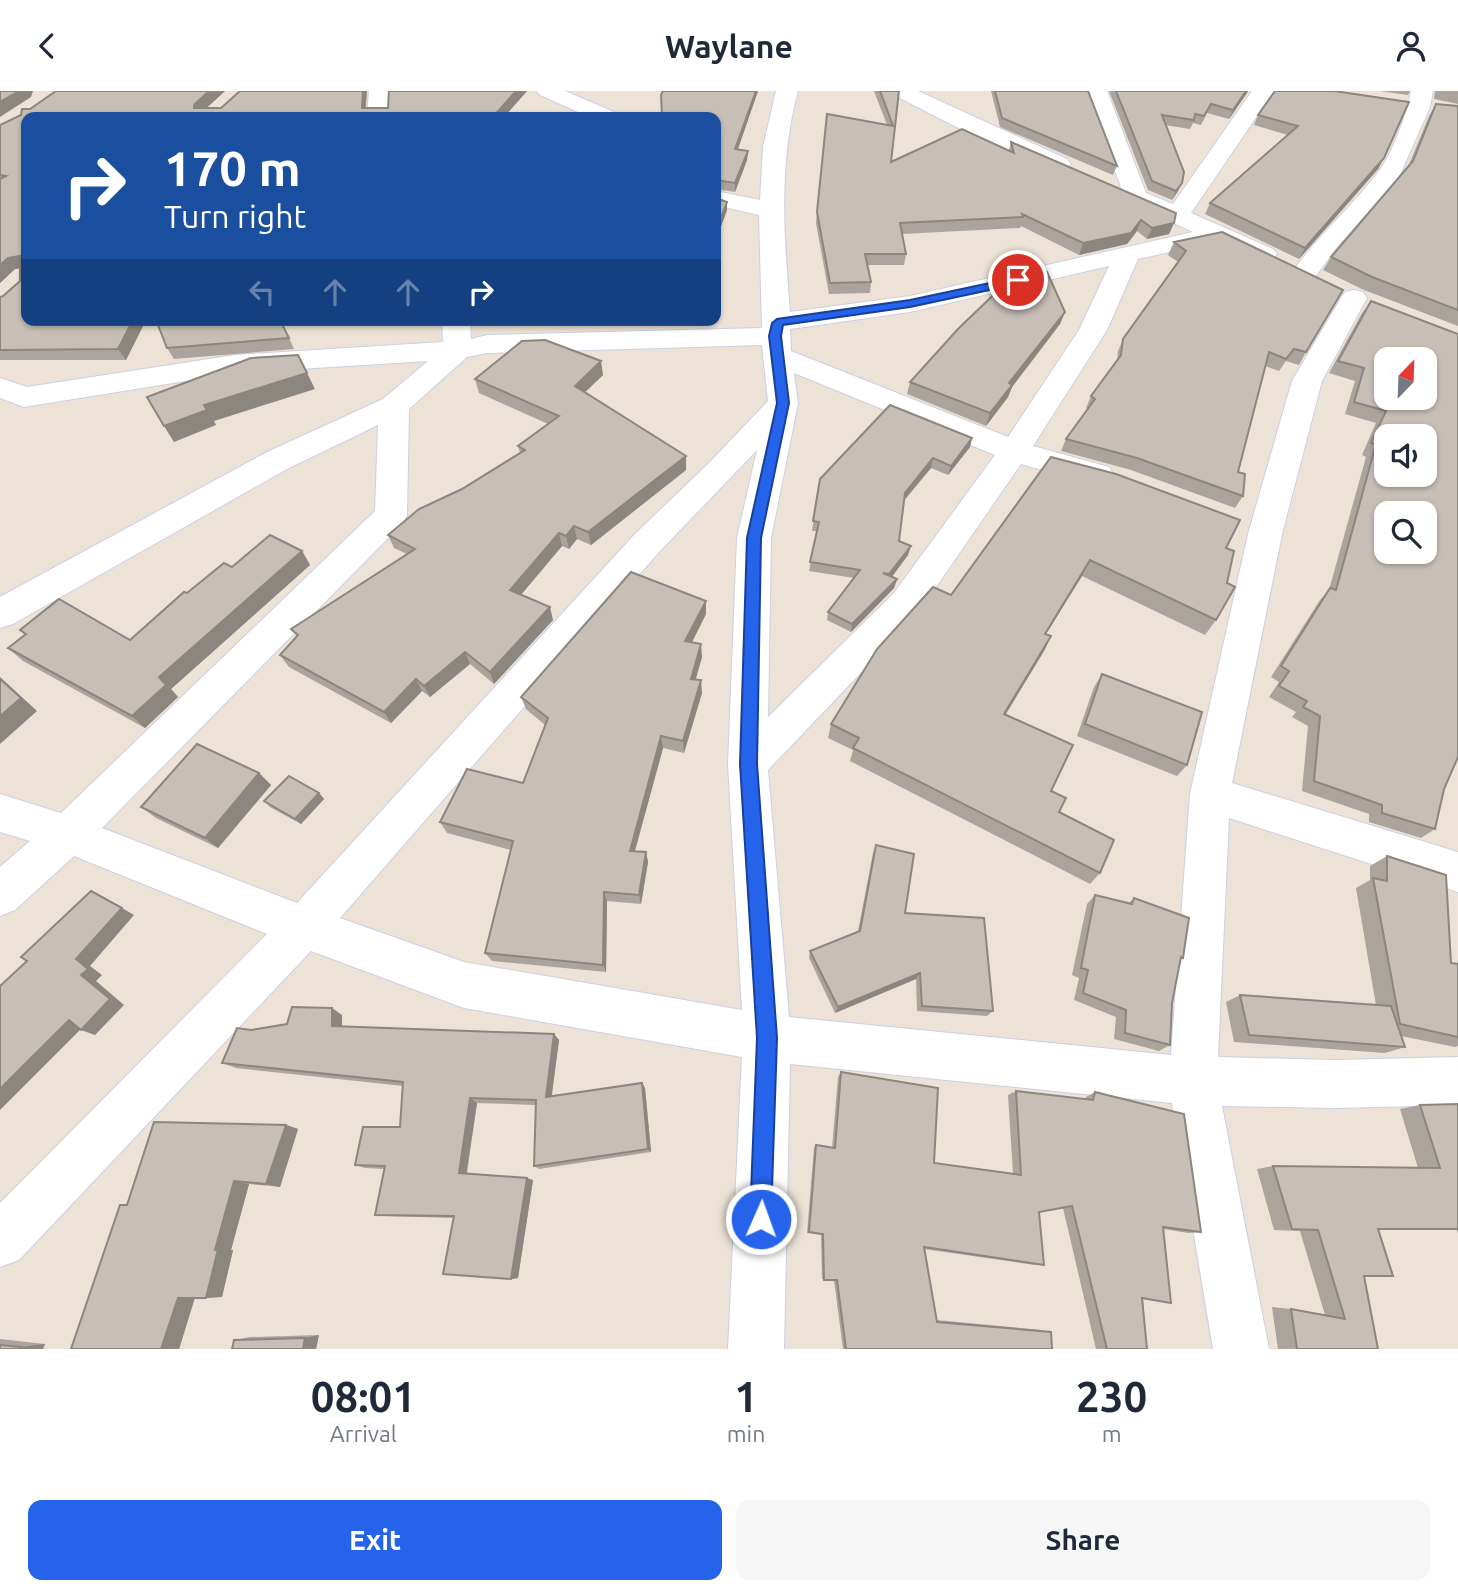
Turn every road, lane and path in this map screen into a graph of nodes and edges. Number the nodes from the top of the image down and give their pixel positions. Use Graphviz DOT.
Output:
graph roads {
  1 [pos="380,91"];
  2 [pos="547,91"];
  3 [pos="787,91"];
  4 [pos="901,91"];
  5 [pos="1096,91"];
  6 [pos="1262,91"];
  7 [pos="1413,100"];
  8 [pos="1445,110"];
  9 [pos="378,112"];
  10 [pos="595,112"];
  11 [pos="1075,171"];
  12 [pos="1100,182"];
  13 [pos="1136,197"];
  14 [pos="721,199"];
  15 [pos="770,210"];
  16 [pos="1178,214"];
  17 [pos="1220,233"];
  18 [pos="1126,257"];
  19 [pos="1304,274"];
  20 [pos="457,335"];
  21 [pos="777,338"];
  22 [pos="8,396"];
  23 [pos="783,403"];
  24 [pos="394,406"];
  25 [pos="1014,451"];
  26 [pos="1131,485"];
  27 [pos="0,614"];
  28 [pos="748,764"];
  29 [pos="1210,794"];
  30 [pos="0,813"];
  31 [pos="68,834"];
  32 [pos="1458,872"];
  33 [pos="0,895"];
  34 [pos="304,927"];
  35 [pos="767,1038"];
  36 [pos="1193,1081"];
  37 [pos="1458,1081"];
  38 [pos="0,1241"];
  39 [pos="756,1349"];
  40 [pos="1241,1349"];
  1 -- 9 [label="street"];
  2 -- 10 [label="street"];
  3 -- 15 [label="street"];
  4 -- 11 [label="street"];
  5 -- 13 [label="street"];
  6 -- 16 [label="street"];
  7 -- 8 [label="street"];
  7 -- 19 [label="street"];
  12 -- 13 [label="street"];
  13 -- 16 [label="street"];
  14 -- 15 [label="street"];
  15 -- 21 [label="street"];
  16 -- 17 [label="street"];
  17 -- 18 [label="street"];
  17 -- 19 [label="street"];
  18 -- 21 [label="street"];
  18 -- 25 [label="street"];
  19 -- 29 [label="street"];
  20 -- 21 [label="street"];
  20 -- 22 [label="street"];
  20 -- 24 [label="street"];
  21 -- 23 [label="street"];
  21 -- 25 [label="street"];
  23 -- 28 [label="street"];
  23 -- 34 [label="street"];
  24 -- 27 [label="street"];
  24 -- 31 [label="street"];
  25 -- 26 [label="street"];
  25 -- 28 [label="street"];
  28 -- 35 [label="street"];
  29 -- 32 [label="street"];
  29 -- 36 [label="street"];
  30 -- 31 [label="street"];
  31 -- 33 [label="street"];
  31 -- 34 [label="street"];
  34 -- 35 [label="street"];
  34 -- 38 [label="street"];
  35 -- 36 [label="street"];
  35 -- 39 [label="street"];
  36 -- 37 [label="street"];
  36 -- 40 [label="street"];
}
